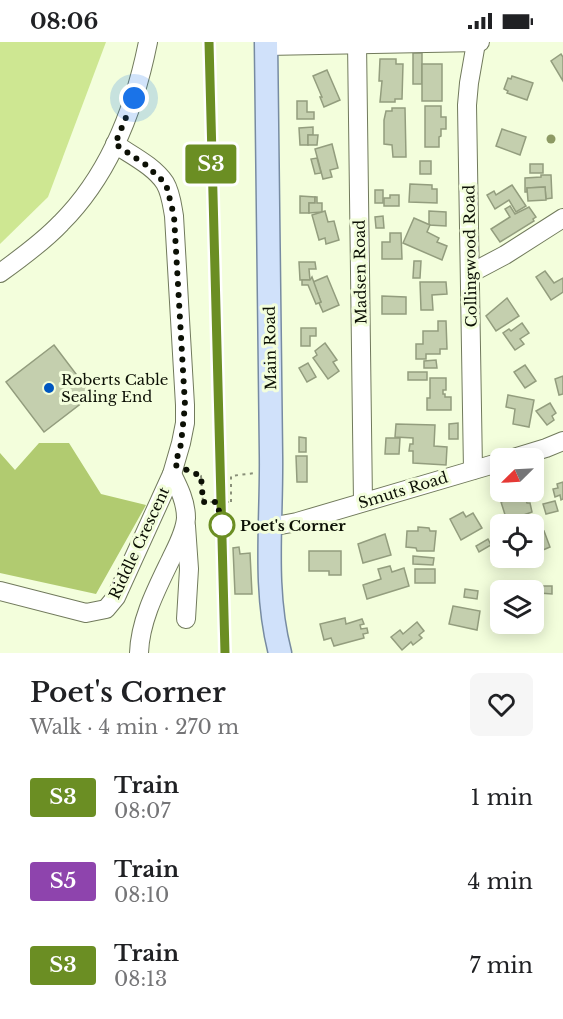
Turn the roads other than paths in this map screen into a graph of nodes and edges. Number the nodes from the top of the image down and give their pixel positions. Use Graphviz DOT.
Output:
graph roads {
  1 [pos="148,42"];
  2 [pos="478,42"];
  3 [pos="266,44"];
  4 [pos="357,44"];
  5 [pos="115,144"];
  6 [pos="563,218"];
  7 [pos="0,273"];
  8 [pos="471,273"];
  9 [pos="563,441"];
  10 [pos="544,449"];
  11 [pos="490,465"];
  12 [pos="173,470"];
  13 [pos="473,470"];
  14 [pos="363,502"];
  15 [pos="186,518"];
  16 [pos="270,527"];
  17 [pos="0,591"];
  18 [pos="186,619"];
  19 [pos="139,653"];
  20 [pos="280,653"];
  1 -- 5 [label="street"];
  2 -- 4 [label="street"];
  2 -- 8 [label="street, Collingwood Road"];
  3 -- 4 [label="street"];
  3 -- 16 [label="main road, Main Road"];
  4 -- 14 [label="street, Madsen Road"];
  5 -- 7 [label="street"];
  5 -- 12 [label="street, Riddle Crescent"];
  6 -- 8 [label="street"];
  8 -- 13 [label="street, Collingwood Road"];
  9 -- 10 [label="street"];
  11 -- 13 [label="street, Smuts Road"];
  12 -- 15 [label="street"];
  12 -- 17 [label="street, Riddle Crescent"];
  13 -- 14 [label="street, Smuts Road"];
  14 -- 16 [label="street, Smuts Road"];
  15 -- 18 [label="street"];
  15 -- 19 [label="street"];
  16 -- 20 [label="main road, Main Road"];
}
